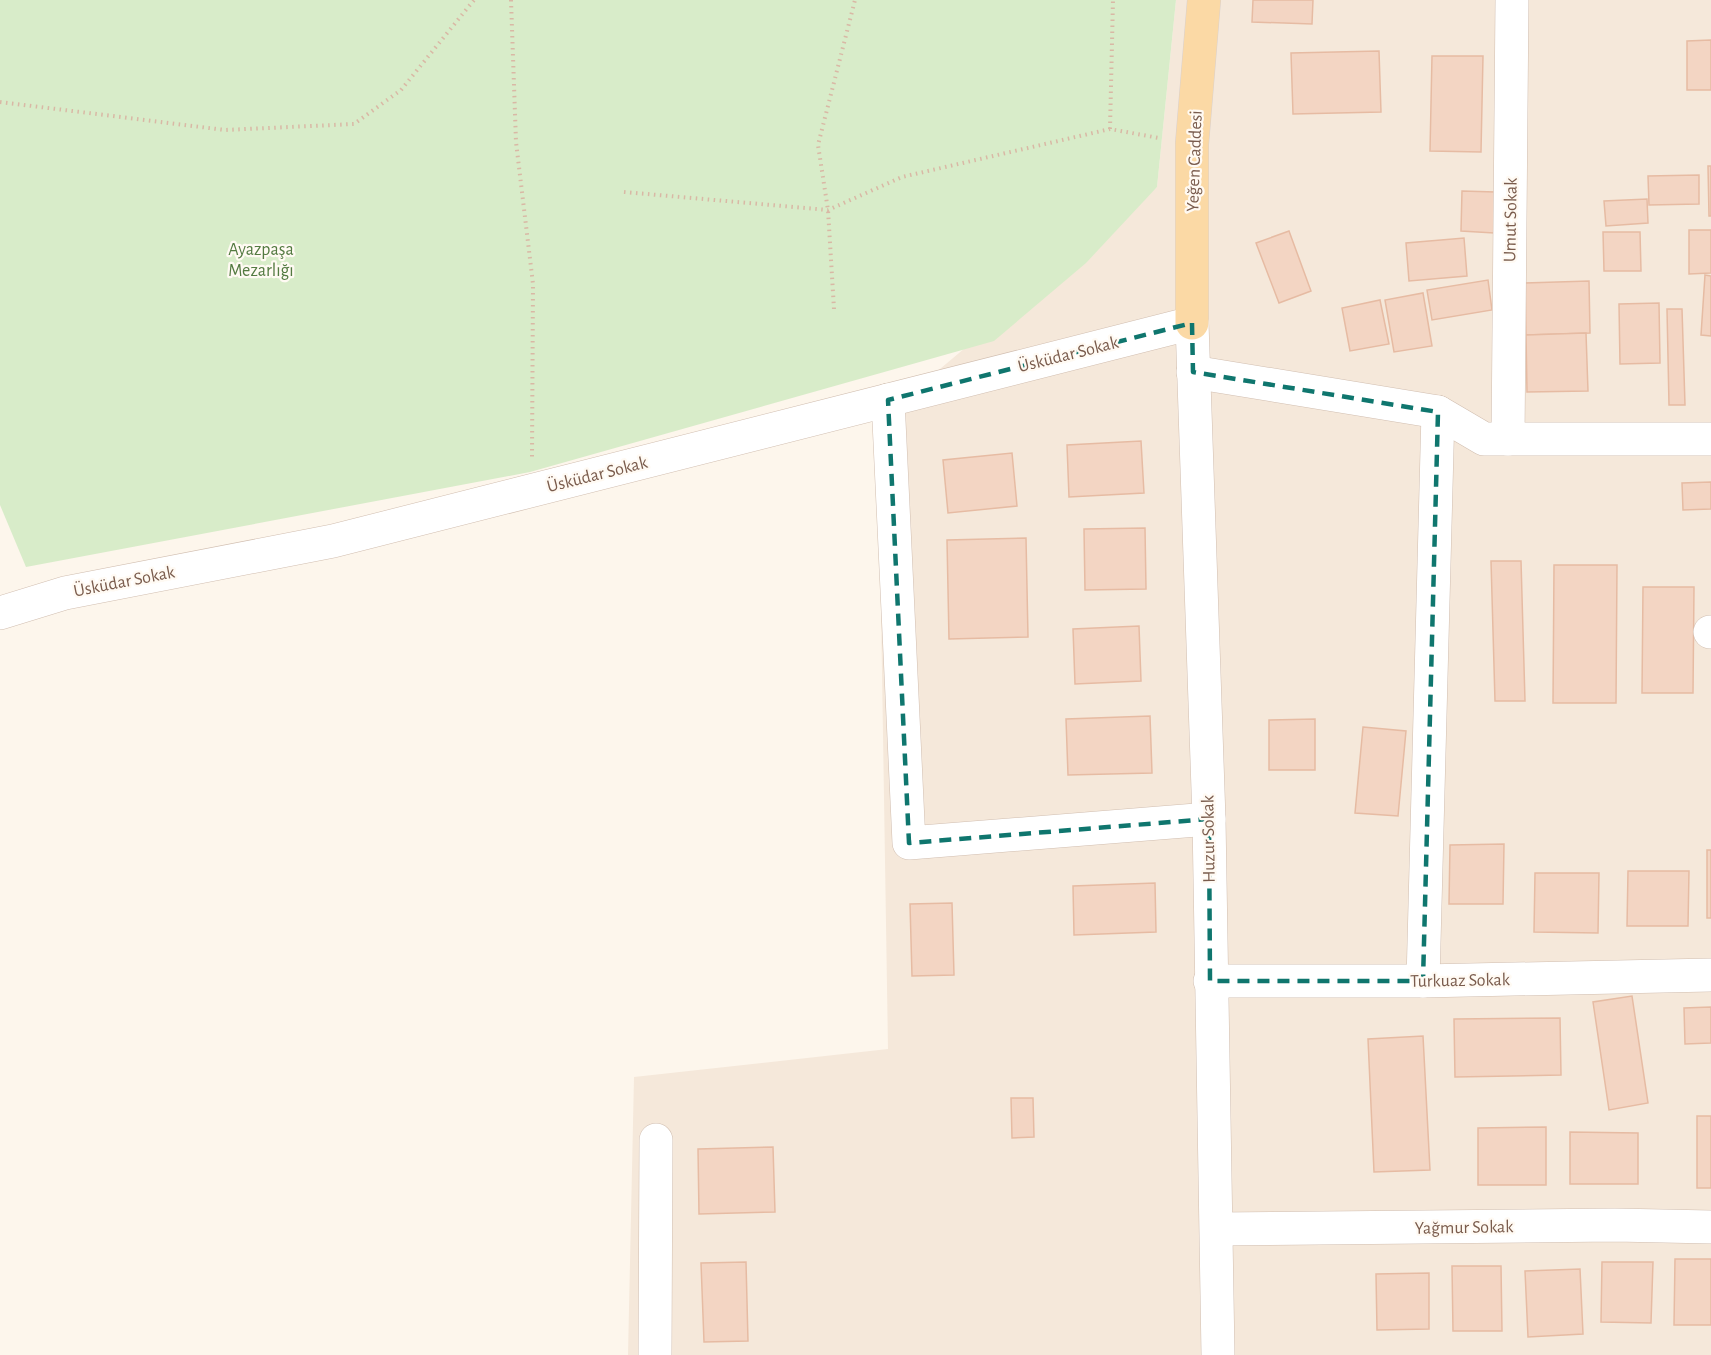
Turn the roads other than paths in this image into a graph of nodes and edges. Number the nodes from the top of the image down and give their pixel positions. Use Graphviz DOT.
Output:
graph roads {
  1 [pos="1204,0"];
  2 [pos="1512,0"];
  3 [pos="1192,323"];
  4 [pos="1193,372"];
  5 [pos="888,400"];
  6 [pos="1438,412"];
  7 [pos="1508,439"];
  8 [pos="1711,439"];
  9 [pos="0,613"];
  10 [pos="1209,819"];
  11 [pos="1711,975"];
  12 [pos="1210,981"];
  13 [pos="1423,981"];
  14 [pos="656,1140"];
  15 [pos="1711,1227"];
  16 [pos="1218,1229"];
  17 [pos="655,1355"];
  18 [pos="1218,1355"];
  1 -- 3 [label="main road, Yeğen Caddesi"];
  2 -- 7 [label="street, Umut Sokak"];
  3 -- 4 [label="street, Huzur Sokak"];
  3 -- 5 [label="street, Üsküdar Sokak"];
  4 -- 6 [label="street"];
  4 -- 10 [label="street, Huzur Sokak"];
  5 -- 9 [label="street, Üsküdar Sokak"];
  5 -- 10 [label="street"];
  6 -- 7 [label="street"];
  6 -- 13 [label="street"];
  7 -- 8 [label="street"];
  10 -- 12 [label="street, Huzur Sokak"];
  11 -- 13 [label="street, Turkuaz Sokak"];
  12 -- 13 [label="street, Turkuaz Sokak"];
  12 -- 16 [label="street, Huzur Sokak"];
  14 -- 17 [label="street"];
  15 -- 16 [label="street, Yağmur Sokak"];
  16 -- 18 [label="street, Huzur Sokak"];
}
